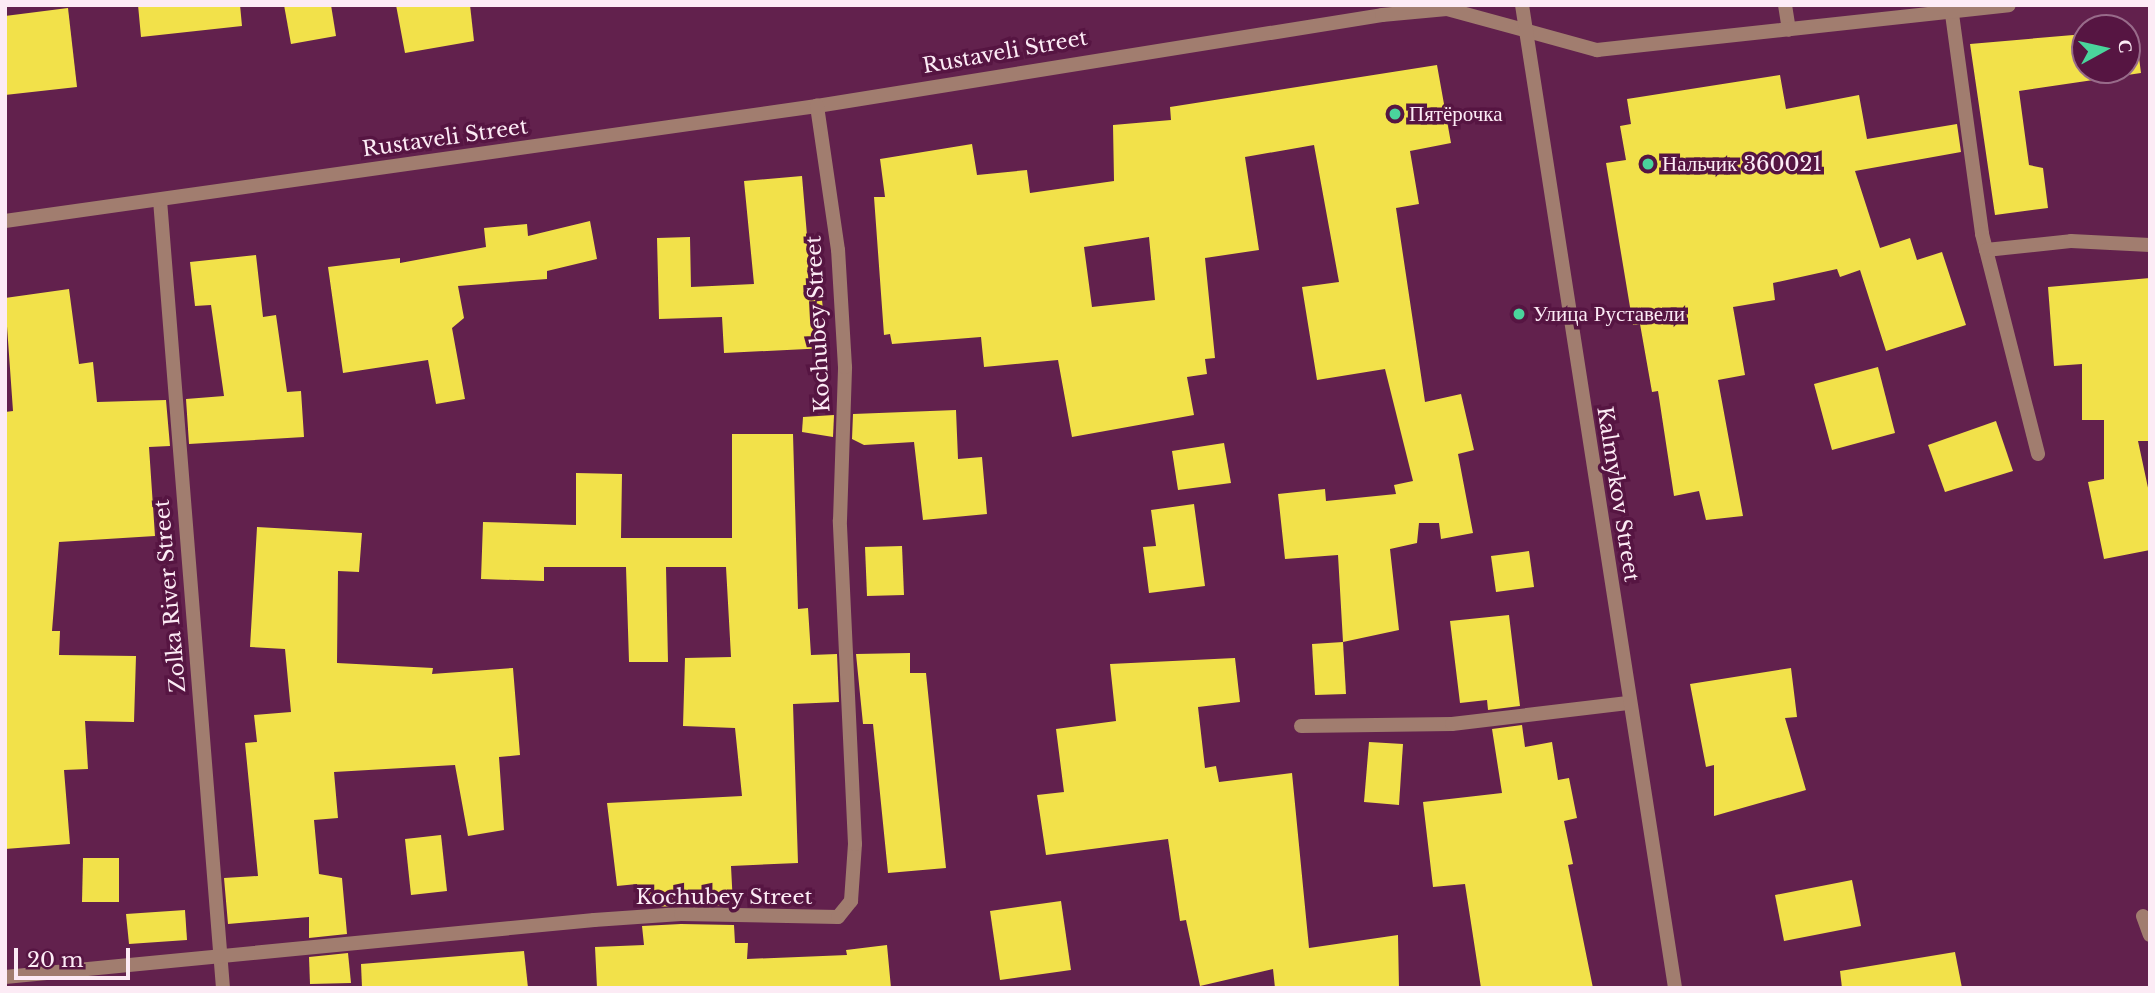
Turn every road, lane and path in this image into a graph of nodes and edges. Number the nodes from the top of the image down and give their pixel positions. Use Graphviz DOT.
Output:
graph roads {
  1 [pos="1522,5"];
  2 [pos="1785,5"];
  3 [pos="2009,5"];
  4 [pos="1952,14"];
  5 [pos="1526,30"];
  6 [pos="1789,30"];
  7 [pos="817,106"];
  8 [pos="160,200"];
  9 [pos="5,221"];
  10 [pos="2150,245"];
  11 [pos="1986,250"];
  12 [pos="2038,454"];
  13 [pos="1628,703"];
  14 [pos="1301,726"];
  15 [pos="2143,916"];
  16 [pos="2150,935"];
  17 [pos="220,959"];
  18 [pos="5,977"];
  19 [pos="223,988"];
  20 [pos="1675,988"];
  1 -- 5 [label="street, Kalmykov Street"];
  2 -- 6 [label="street"];
  3 -- 4 [label="street, Rustaveli Street"];
  4 -- 6 [label="street, Rustaveli Street"];
  4 -- 11 [label="street"];
  5 -- 6 [label="street, Rustaveli Street"];
  5 -- 7 [label="street, Rustaveli Street"];
  5 -- 13 [label="street, Kalmykov Street"];
  7 -- 8 [label="street, Rustaveli Street"];
  7 -- 17 [label="street, Kochubey Street"];
  8 -- 9 [label="street, Rustaveli Street"];
  8 -- 17 [label="street, Zolka River Street"];
  10 -- 11 [label="street"];
  11 -- 12 [label="street"];
  13 -- 14 [label="street"];
  13 -- 20 [label="street, Kalmykov Street"];
  15 -- 16 [label="street"];
  17 -- 18 [label="street, Kochubey Street"];
  17 -- 19 [label="street, Zolka River Street"];
}
